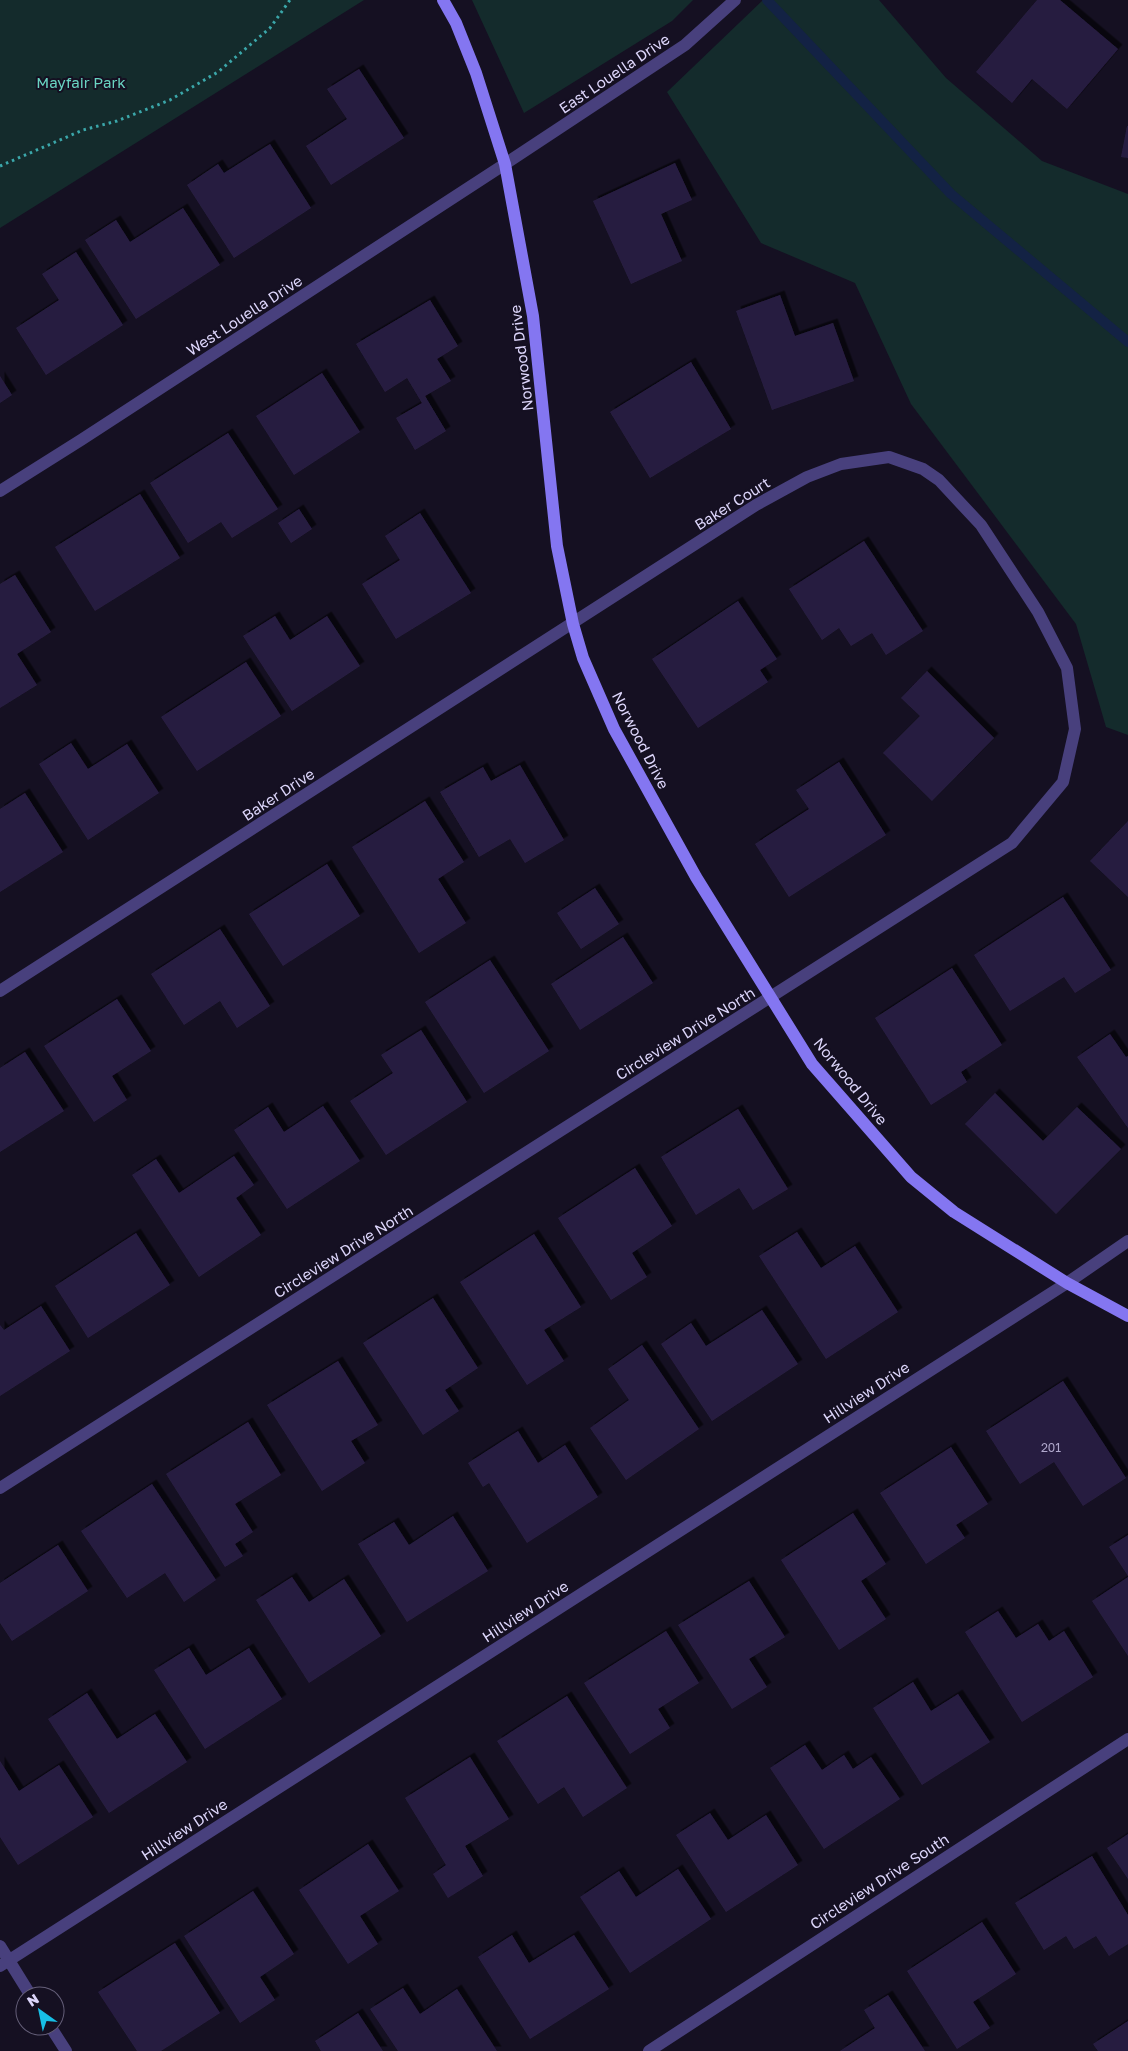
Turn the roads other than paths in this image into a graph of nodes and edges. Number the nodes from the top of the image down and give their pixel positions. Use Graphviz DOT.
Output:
graph roads {
  1 [pos="443,0"];
  2 [pos="733,2"];
  3 [pos="505,164"];
  4 [pos="923,469"];
  5 [pos="0,491"];
  6 [pos="573,624"];
  7 [pos="0,991"];
  8 [pos="770,998"];
  9 [pos="1128,1241"];
  10 [pos="1067,1283"];
  11 [pos="1128,1316"];
  12 [pos="0,1488"];
  13 [pos="1128,1739"];
  14 [pos="0,1946"];
  15 [pos="4,1963"];
  16 [pos="24,1986"];
  17 [pos="56,2036"];
  18 [pos="66,2051"];
  19 [pos="648,2051"];
  1 -- 3 [label="main road, Norwood Drive"];
  2 -- 3 [label="street, East Louella Drive"];
  3 -- 5 [label="street, West Louella Drive"];
  3 -- 6 [label="main road, Norwood Drive"];
  4 -- 6 [label="street, Baker Court"];
  4 -- 8 [label="street, Circleview Drive North"];
  6 -- 7 [label="street, Baker Drive"];
  6 -- 8 [label="main road, Norwood Drive"];
  8 -- 10 [label="main road, Norwood Drive"];
  8 -- 12 [label="street, Circleview Drive North"];
  9 -- 10 [label="street, Hillview Drive"];
  10 -- 11 [label="main road, Norwood Drive"];
  10 -- 15 [label="street, Hillview Drive"];
  13 -- 19 [label="street, Circleview Drive South"];
  14 -- 15 [label="street"];
  15 -- 16 [label="street"];
  17 -- 18 [label="street"];
}
